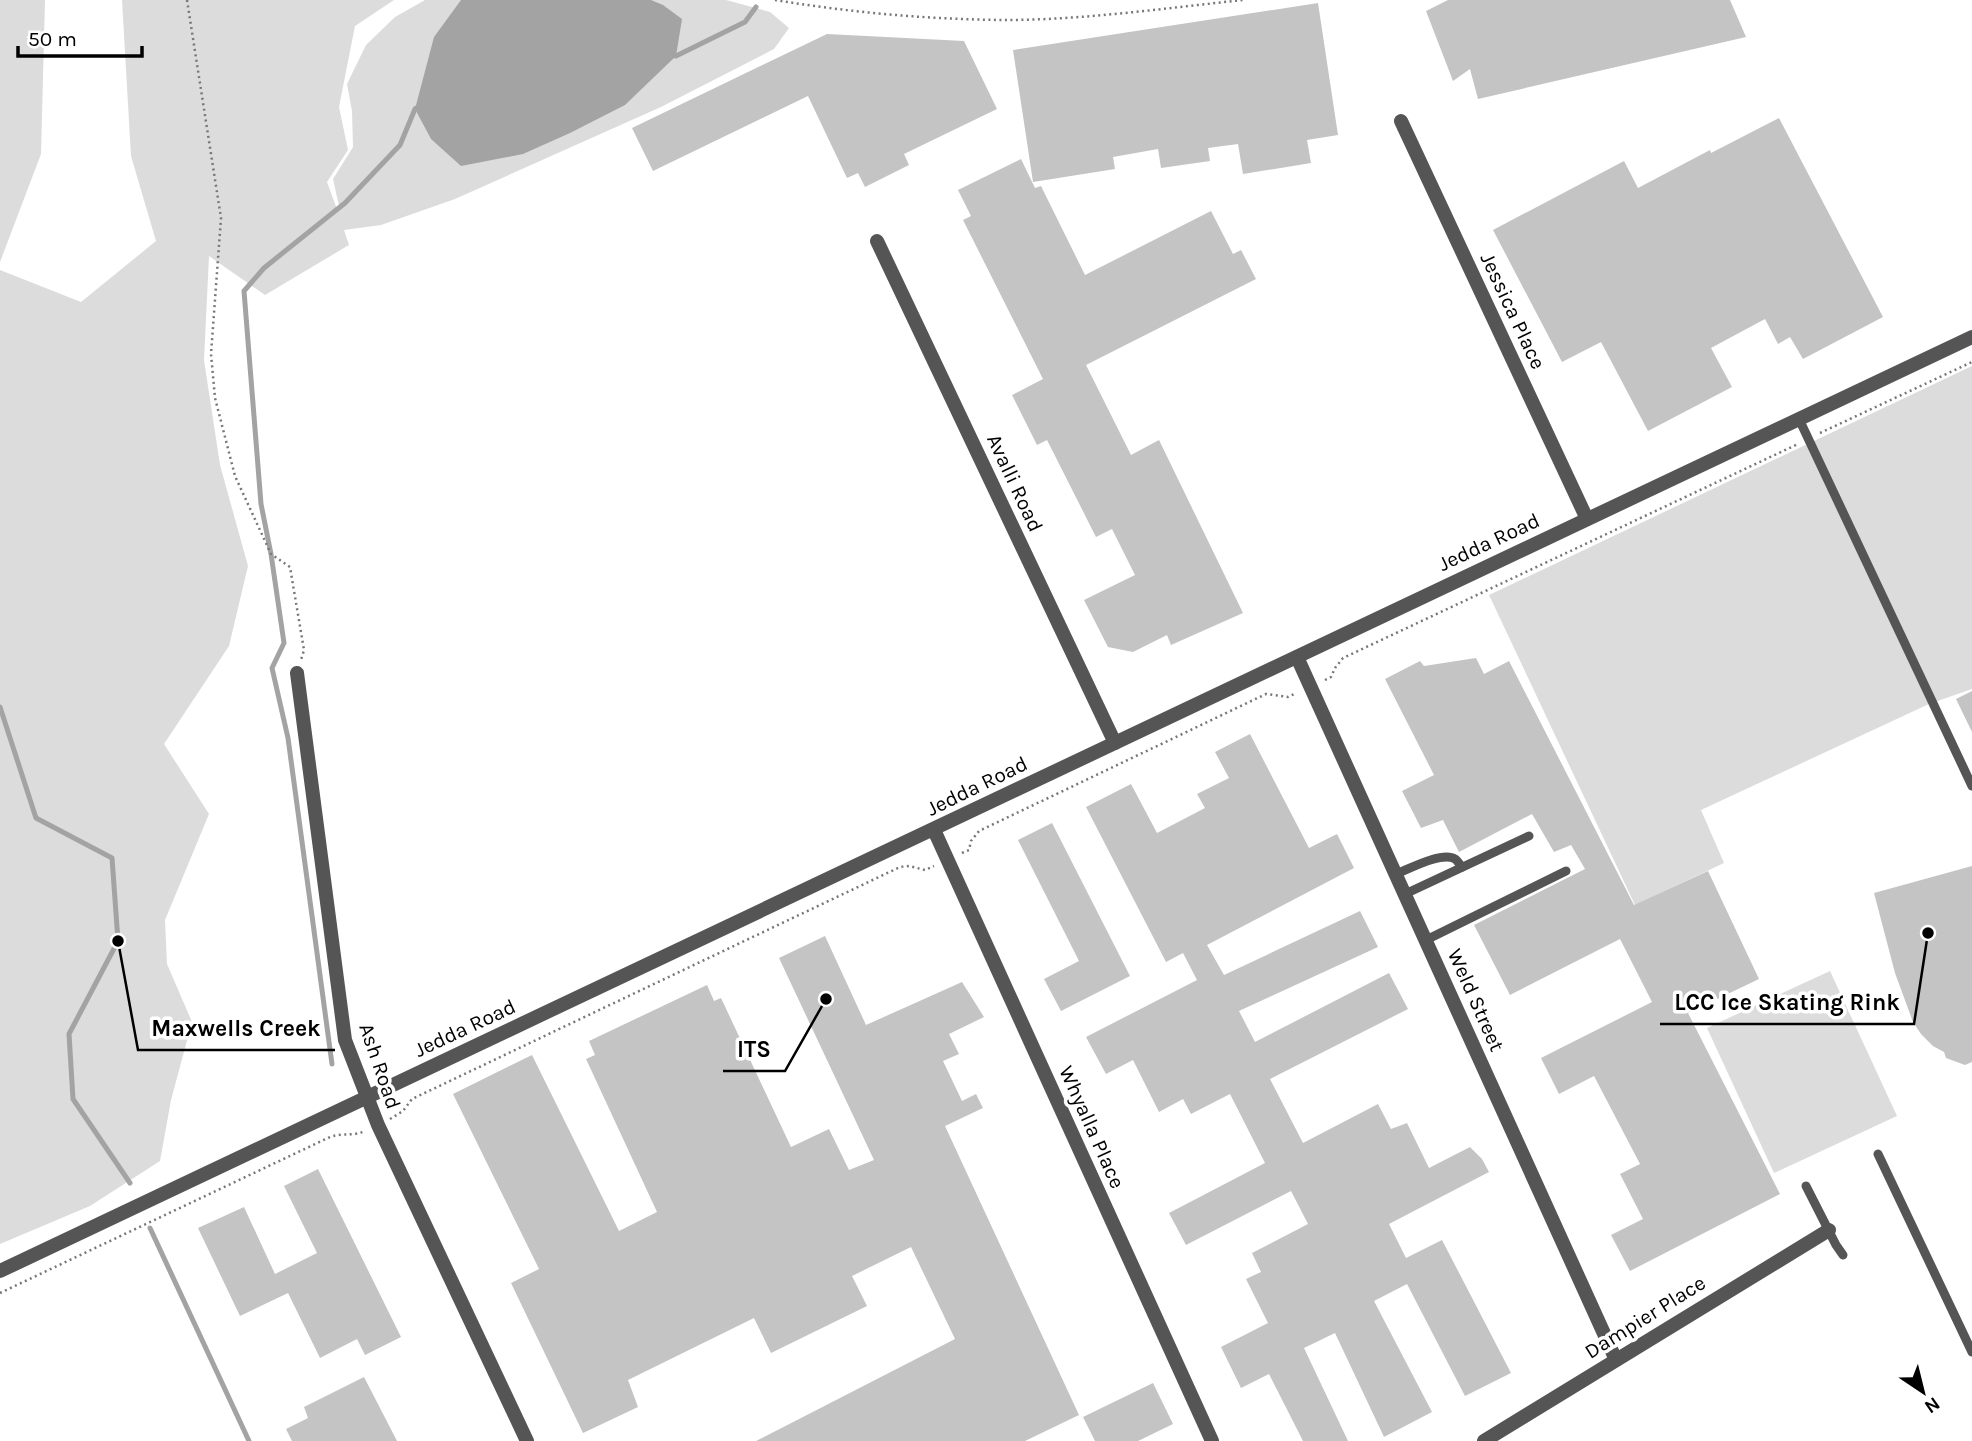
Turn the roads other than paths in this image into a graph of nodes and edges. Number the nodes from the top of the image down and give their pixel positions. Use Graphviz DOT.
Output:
graph roads {
  1 [pos="1401,121"];
  2 [pos="877,241"];
  3 [pos="1972,337"];
  4 [pos="1799,419"];
  5 [pos="1587,519"];
  6 [pos="1297,657"];
  7 [pos="297,673"];
  8 [pos="1115,743"];
  9 [pos="1972,786"];
  10 [pos="934,830"];
  11 [pos="1529,836"];
  12 [pos="1462,867"];
  13 [pos="1566,871"];
  14 [pos="1396,874"];
  15 [pos="1405,894"];
  16 [pos="1426,940"];
  17 [pos="366,1097"];
  18 [pos="1878,1154"];
  19 [pos="1806,1186"];
  20 [pos="1829,1230"];
  21 [pos="1843,1255"];
  22 [pos="0,1271"];
  23 [pos="1972,1352"];
  24 [pos="1616,1360"];
  25 [pos="527,1441"];
  26 [pos="1212,1441"];
  27 [pos="1484,1441"];
  1 -- 5 [label="street, Jessica Place"];
  2 -- 8 [label="street, Avalli Road"];
  3 -- 4 [label="street, Jedda Road"];
  4 -- 5 [label="street, Jedda Road"];
  4 -- 9 [label="lane"];
  5 -- 6 [label="street, Jedda Road"];
  6 -- 8 [label="street, Jedda Road"];
  6 -- 14 [label="street, Weld Street"];
  7 -- 17 [label="street, Ash Road"];
  8 -- 10 [label="street, Jedda Road"];
  10 -- 17 [label="street, Jedda Road"];
  10 -- 26 [label="street, Whyalla Place"];
  11 -- 12 [label="lane"];
  12 -- 14 [label="lane"];
  12 -- 15 [label="lane"];
  13 -- 16 [label="lane"];
  14 -- 15 [label="street, Weld Street"];
  15 -- 16 [label="street, Weld Street"];
  16 -- 24 [label="street, Weld Street"];
  17 -- 22 [label="street, Jedda Road"];
  17 -- 25 [label="street, Ash Road"];
  18 -- 23 [label="lane"];
  19 -- 20 [label="lane"];
  20 -- 21 [label="lane"];
  20 -- 24 [label="street, Dampier Place"];
  24 -- 27 [label="street, Dampier Place"];
}
